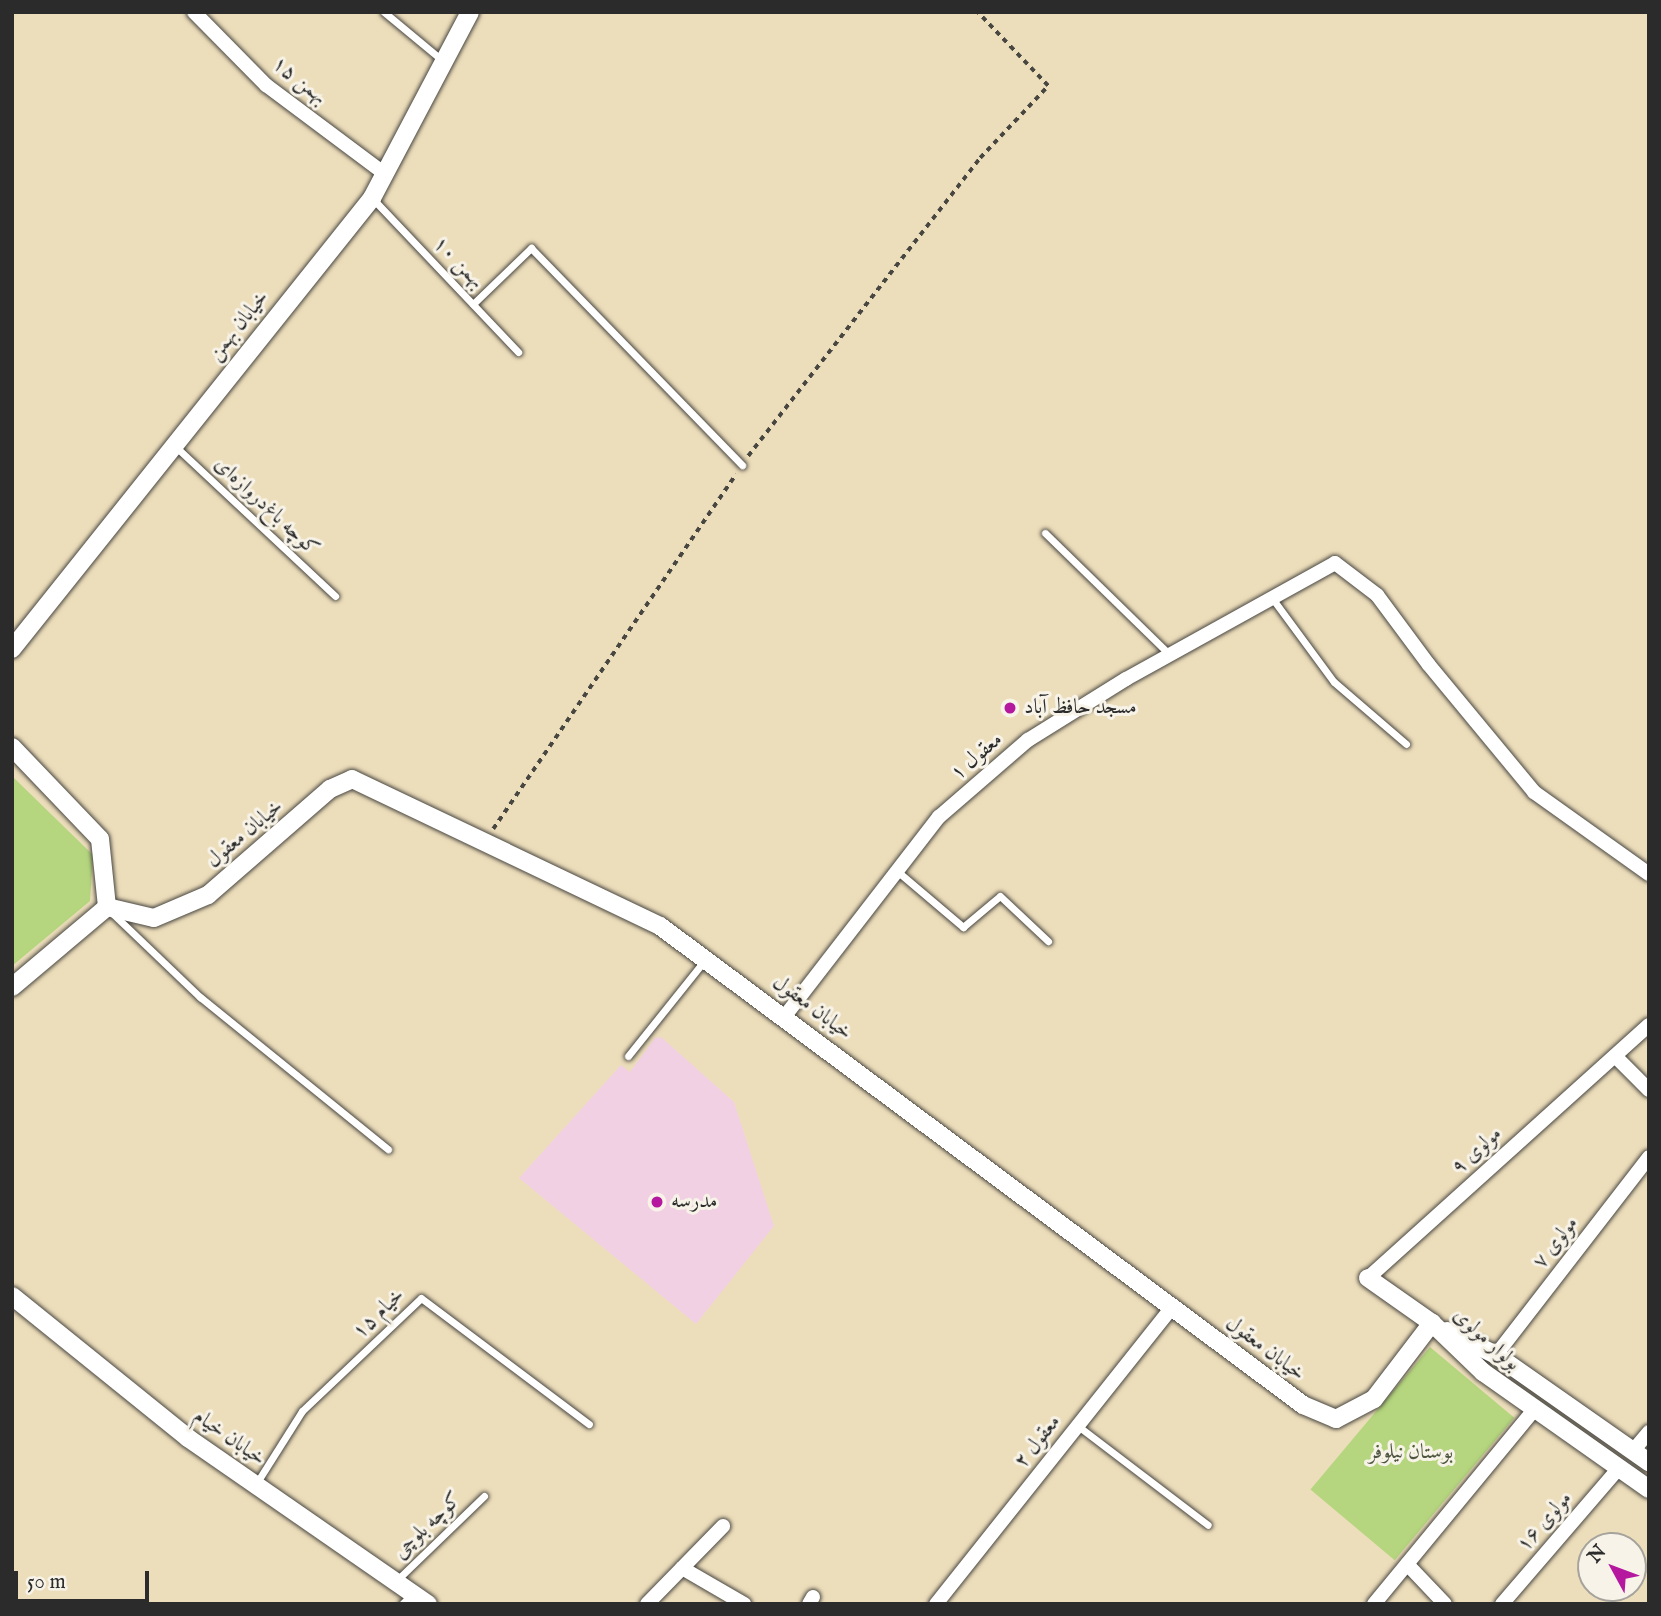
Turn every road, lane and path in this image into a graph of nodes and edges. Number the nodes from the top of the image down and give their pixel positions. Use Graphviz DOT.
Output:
graph roads {
  1 [pos="194,12"];
  2 [pos="384,12"];
  3 [pos="470,12"];
  4 [pos="977,12"];
  5 [pos="444,62"];
  6 [pos="385,174"];
  7 [pos="372,198"];
  8 [pos="473,304"];
  9 [pos="518,352"];
  10 [pos="173,444"];
  11 [pos="742,465"];
  12 [pos="1045,533"];
  13 [pos="335,596"];
  14 [pos="1272,598"];
  15 [pos="13,644"];
  16 [pos="1170,654"];
  17 [pos="1406,744"];
  18 [pos="12,747"];
  19 [pos="484,843"];
  20 [pos="897,871"];
  21 [pos="1649,874"];
  22 [pos="107,907"];
  23 [pos="1048,941"];
  24 [pos="706,959"];
  25 [pos="12,987"];
  26 [pos="785,1016"];
  27 [pos="1649,1024"];
  28 [pos="628,1056"];
  29 [pos="1615,1056"];
  30 [pos="1649,1090"];
  31 [pos="388,1149"];
  32 [pos="1649,1157"];
  33 [pos="1368,1278"];
  34 [pos="12,1296"];
  35 [pos="1172,1307"];
  36 [pos="1432,1323"];
  37 [pos="1496,1355"];
  38 [pos="1535,1409"];
  39 [pos="589,1424"];
  40 [pos="1078,1425"];
  41 [pos="1649,1432"];
  42 [pos="1633,1451"];
  43 [pos="1649,1462"];
  44 [pos="1619,1468"];
  45 [pos="256,1485"];
  46 [pos="1649,1489"];
  47 [pos="484,1496"];
  48 [pos="1208,1525"];
  49 [pos="723,1526"];
  50 [pos="1407,1564"];
  51 [pos="682,1568"];
  52 [pos="396,1581"];
  53 [pos="408,1598"];
  54 [pos="428,1604"];
  55 [pos="647,1604"];
  56 [pos="744,1604"];
  57 [pos="936,1604"];
  58 [pos="1374,1604"];
  59 [pos="1445,1604"];
  60 [pos="1502,1604"];
  1 -- 6 [label="street, بهمن ۱۵"];
  2 -- 5 [label="lane"];
  3 -- 5 [label="street, خیابان بهمن"];
  4 -- 11 [label="path"];
  5 -- 6 [label="street, خیابان بهمن"];
  6 -- 7 [label="street, خیابان بهمن"];
  7 -- 8 [label="lane, بهمن ۱۰"];
  7 -- 10 [label="street, خیابان بهمن"];
  8 -- 9 [label="lane, بهمن ۱۰"];
  8 -- 11 [label="lane"];
  10 -- 13 [label="lane, کوچه باغ‌دروازه‌ای"];
  10 -- 15 [label="street, خیابان بهمن"];
  11 -- 19 [label="path"];
  12 -- 16 [label="lane"];
  14 -- 16 [label="street, معقول ۱"];
  14 -- 17 [label="lane"];
  14 -- 21 [label="street, معقول ۱"];
  16 -- 20 [label="street, معقول ۱"];
  18 -- 22 [label="street"];
  19 -- 22 [label="street, خیابان معقول"];
  19 -- 24 [label="street, خیابان معقول"];
  20 -- 23 [label="lane"];
  20 -- 26 [label="street, معقول ۱"];
  22 -- 25 [label="street"];
  22 -- 31 [label="lane"];
  24 -- 26 [label="street, خیابان معقول"];
  24 -- 28 [label="lane"];
  26 -- 35 [label="street, خیابان معقول"];
  27 -- 29 [label="street, مولوی ۹"];
  29 -- 30 [label="street"];
  29 -- 33 [label="street, مولوی ۹"];
  32 -- 37 [label="street, مولوی ۷"];
  33 -- 36 [label="street"];
  34 -- 45 [label="street, خیابان خیام"];
  35 -- 36 [label="street, خیابان معقول"];
  35 -- 40 [label="street, معقول ۲"];
  36 -- 37 [label="street, بولوار مولوی"];
  36 -- 38 [label="street, بولوار مولوی"];
  37 -- 42 [label="street, بولوار مولوی"];
  38 -- 44 [label="street, بولوار مولوی"];
  38 -- 50 [label="street"];
  39 -- 45 [label="lane, خیام ۱۵"];
  40 -- 48 [label="lane"];
  40 -- 57 [label="street, معقول ۲"];
  41 -- 42 [label="street"];
  42 -- 43 [label="street, بولوار مولوی"];
  44 -- 46 [label="street, بولوار مولوی"];
  44 -- 60 [label="street, مولوی ۱۶"];
  45 -- 52 [label="street, خیابان خیام"];
  47 -- 52 [label="lane, کوچه بلوچی"];
  49 -- 51 [label="street"];
  50 -- 58 [label="street"];
  50 -- 59 [label="street"];
  51 -- 55 [label="street"];
  51 -- 56 [label="street"];
  52 -- 53 [label="street, خیابان خیام"];
  53 -- 54 [label="street, خیابان خیام"];
}
